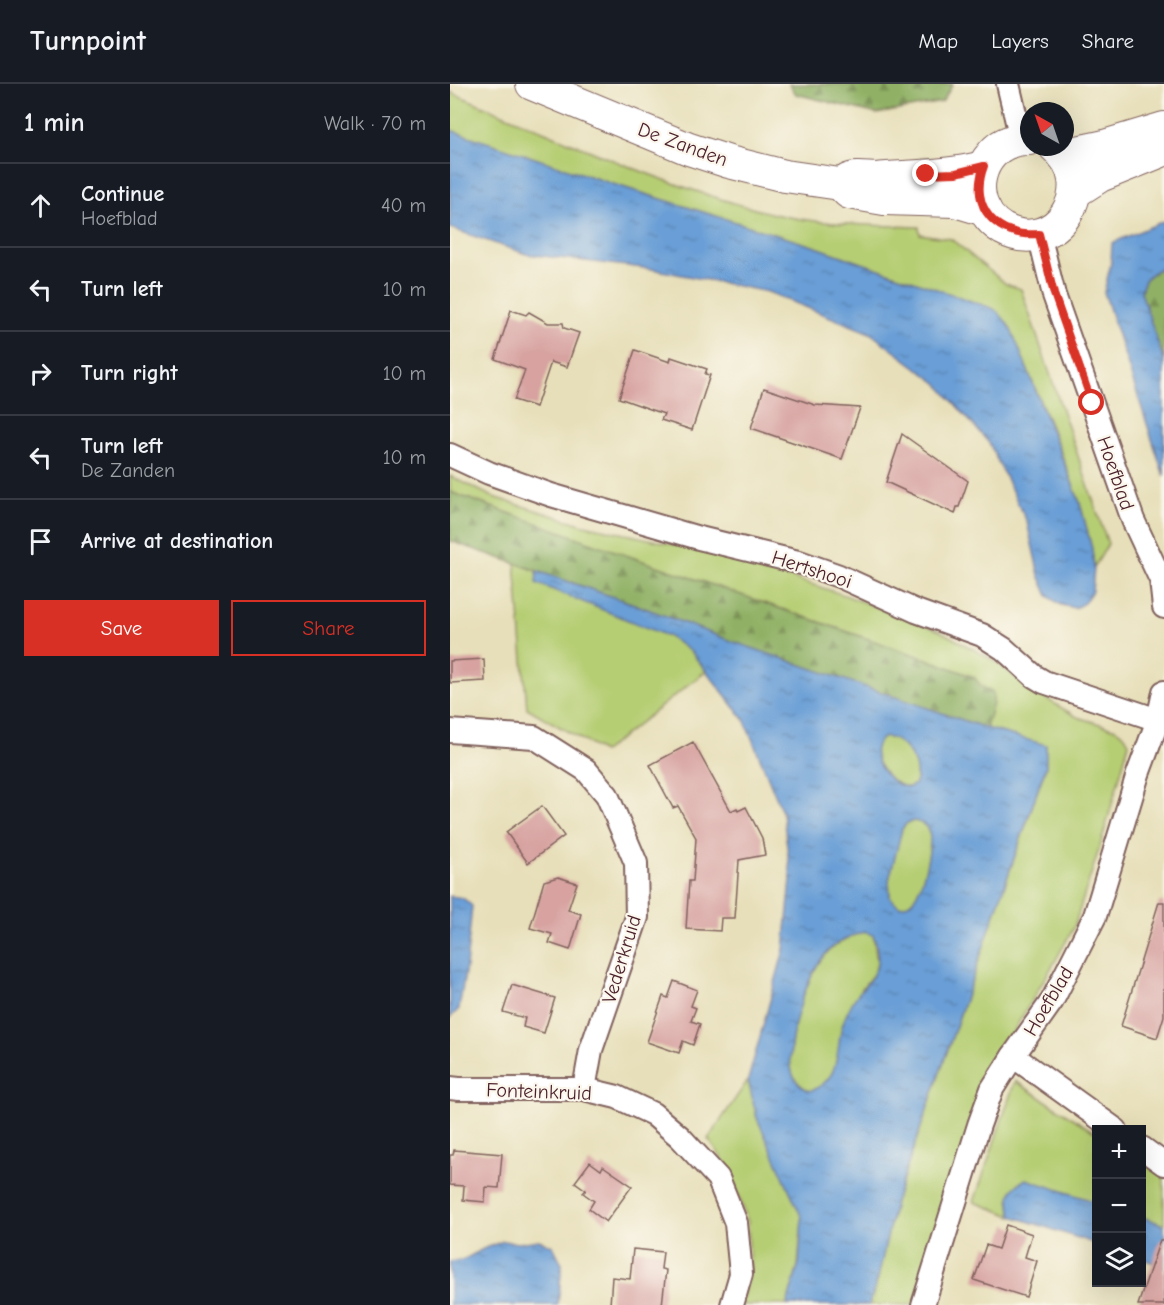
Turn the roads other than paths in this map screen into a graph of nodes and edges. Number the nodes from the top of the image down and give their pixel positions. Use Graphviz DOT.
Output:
graph roads {
  1 [pos="532,84"];
  2 [pos="1008,84"];
  3 [pos="1020,123"];
  4 [pos="1164,128"];
  5 [pos="1020,140"];
  6 [pos="1074,150"];
  7 [pos="1164,150"];
  8 [pos="1062,156"];
  9 [pos="984,166"];
  10 [pos="840,184"];
  11 [pos="1075,192"];
  12 [pos="985,210"];
  13 [pos="1039,234"];
  14 [pos="450,455"];
  15 [pos="1162,579"];
  16 [pos="1164,607"];
  17 [pos="1164,692"];
  18 [pos="1158,720"];
  19 [pos="450,731"];
  20 [pos="1013,1056"];
  21 [pos="450,1088"];
  22 [pos="584,1089"];
  23 [pos="1109,1125"];
  24 [pos="1146,1151"];
  25 [pos="1164,1164"];
  26 [pos="732,1305"];
  27 [pos="923,1305"];
  1 -- 10 [label="main road, De Zanden"];
  2 -- 3 [label="street"];
  4 -- 6 [label="main road"];
  5 -- 9 [label="main road"];
  7 -- 11 [label="main road"];
  8 -- 11 [label="main road"];
  9 -- 10 [label="main road, De Zanden"];
  9 -- 12 [label="main road"];
  10 -- 12 [label="main road, De Zanden"];
  11 -- 13 [label="main road"];
  12 -- 13 [label="main road"];
  13 -- 15 [label="street, Hoefblad"];
  14 -- 18 [label="street, Hertshooi"];
  15 -- 16 [label="street, Hoefblad"];
  17 -- 18 [label="street, Hoefblad"];
  18 -- 20 [label="street, Hoefblad"];
  19 -- 22 [label="street, Vederkruid"];
  20 -- 23 [label="street"];
  20 -- 27 [label="street, Hoefblad"];
  21 -- 22 [label="street, Fonteinkruid"];
  22 -- 26 [label="street, Fonteinkruid"];
  24 -- 25 [label="street"];
}
